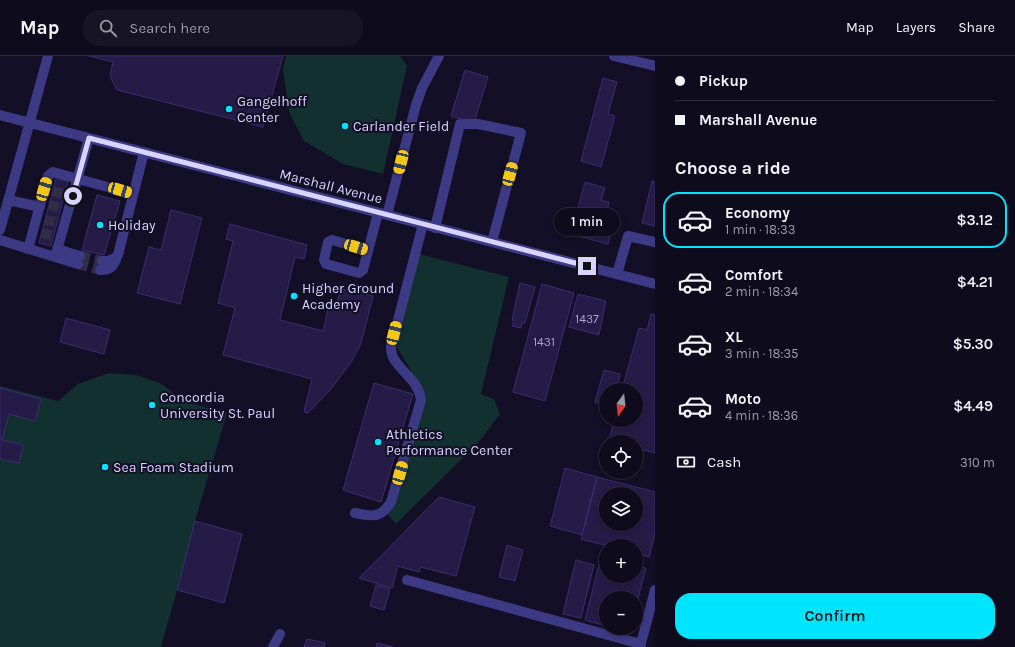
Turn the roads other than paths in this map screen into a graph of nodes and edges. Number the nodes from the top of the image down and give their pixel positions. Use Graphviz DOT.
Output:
graph roads {
  1 [pos="48,56"];
  2 [pos="439,56"];
  3 [pos="614,56"];
  4 [pos="655,66"];
  5 [pos="0,115"];
  6 [pos="30,123"];
  7 [pos="89,138"];
  8 [pos="144,152"];
  9 [pos="78,178"];
  10 [pos="133,194"];
  11 [pos="8,200"];
  12 [pos="42,210"];
  13 [pos="383,214"];
  14 [pos="423,224"];
  15 [pos="435,228"];
  16 [pos="0,230"];
  17 [pos="0,240"];
  18 [pos="492,242"];
  19 [pos="655,242"];
  20 [pos="28,250"];
  21 [pos="368,250"];
  22 [pos="56,253"];
  23 [pos="79,260"];
  24 [pos="101,265"];
  25 [pos="617,274"];
  26 [pos="655,284"];
  27 [pos="355,513"];
  28 [pos="407,580"];
  29 [pos="655,590"];
  30 [pos="280,634"];
  31 [pos="641,645"];
  32 [pos="273,647"];
  1 -- 6 [label="street"];
  2 -- 13 [label="street"];
  3 -- 4 [label="street"];
  5 -- 6 [label="street, Marshall Avenue"];
  6 -- 7 [label="street, Marshall Avenue"];
  6 -- 11 [label="street"];
  7 -- 8 [label="street, Marshall Avenue"];
  7 -- 9 [label="street"];
  8 -- 10 [label="street"];
  8 -- 13 [label="street, Marshall Avenue"];
  9 -- 10 [label="street"];
  9 -- 12 [label="street"];
  9 -- 22 [label="street"];
  10 -- 24 [label="street"];
  11 -- 12 [label="street"];
  11 -- 16 [label="street"];
  12 -- 20 [label="street"];
  13 -- 14 [label="street, Marshall Avenue"];
  13 -- 21 [label="street"];
  14 -- 15 [label="street, Marshall Avenue"];
  14 -- 27 [label="street"];
  15 -- 18 [label="street, Marshall Avenue"];
  15 -- 18 [label="street"];
  17 -- 20 [label="street"];
  18 -- 25 [label="street, Marshall Avenue"];
  19 -- 25 [label="street"];
  20 -- 22 [label="street"];
  22 -- 23 [label="street"];
  25 -- 26 [label="street, Marshall Avenue"];
  28 -- 31 [label="street"];
  29 -- 31 [label="street"];
  30 -- 32 [label="street"];
}
